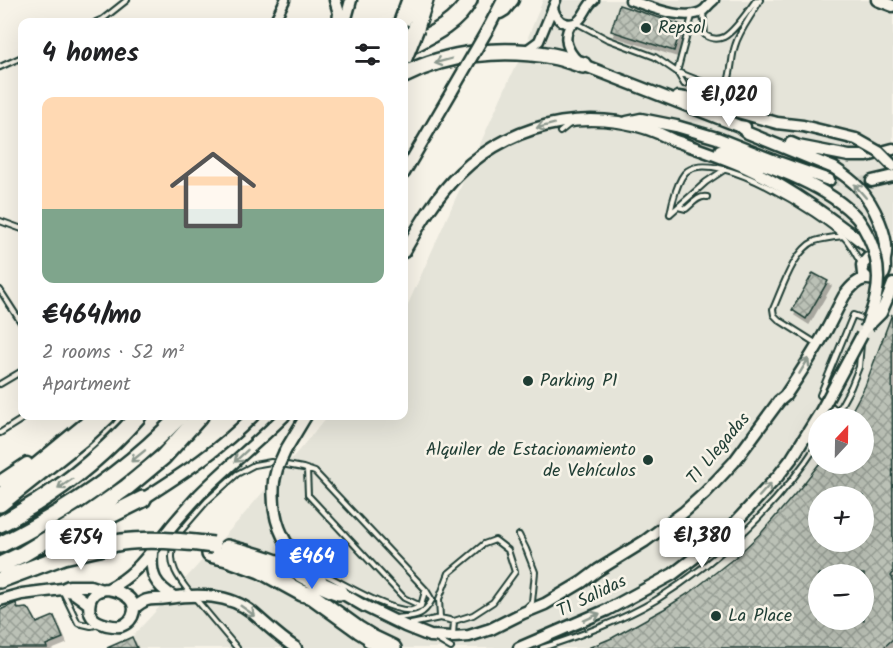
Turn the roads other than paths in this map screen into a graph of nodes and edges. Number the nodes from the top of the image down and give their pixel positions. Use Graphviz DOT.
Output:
graph roads {
  1 [pos="127,0"];
  2 [pos="285,0"];
  3 [pos="335,0"];
  4 [pos="351,0"];
  5 [pos="410,0"];
  6 [pos="425,0"];
  7 [pos="469,0"];
  8 [pos="503,0"];
  9 [pos="513,0"];
  10 [pos="583,0"];
  11 [pos="594,0"];
  12 [pos="630,0"];
  13 [pos="756,0"];
  14 [pos="760,0"];
  15 [pos="877,0"];
  16 [pos="712,1"];
  17 [pos="555,4"];
  18 [pos="893,6"];
  19 [pos="585,10"];
  20 [pos="703,11"];
  21 [pos="693,15"];
  22 [pos="495,16"];
  23 [pos="104,18"];
  24 [pos="276,18"];
  25 [pos="338,18"];
  26 [pos="346,18"];
  27 [pos="573,23"];
  28 [pos="409,25"];
  29 [pos="408,48"];
  30 [pos="524,52"];
  31 [pos="18,59"];
  32 [pos="583,65"];
  33 [pos="0,67"];
  34 [pos="677,72"];
  35 [pos="408,73"];
  36 [pos="684,84"];
  37 [pos="663,96"];
  38 [pos="574,120"];
  39 [pos="624,123"];
  40 [pos="739,126"];
  41 [pos="560,132"];
  42 [pos="662,134"];
  43 [pos="893,149"];
  44 [pos="408,166"];
  45 [pos="893,166"];
  46 [pos="725,169"];
  47 [pos="893,176"];
  48 [pos="829,180"];
  49 [pos="872,181"];
  50 [pos="707,197"];
  51 [pos="678,207"];
  52 [pos="0,221"];
  53 [pos="18,228"];
  54 [pos="843,236"];
  55 [pos="408,246"];
  56 [pos="880,259"];
  57 [pos="862,265"];
  58 [pos="867,278"];
  59 [pos="893,284"];
  60 [pos="0,290"];
  61 [pos="18,318"];
  62 [pos="879,325"];
  63 [pos="864,331"];
  64 [pos="817,345"];
  65 [pos="18,373"];
  66 [pos="0,384"];
  67 [pos="834,408"];
  68 [pos="839,408"];
  69 [pos="21,420"];
  70 [pos="88,420"];
  71 [pos="102,420"];
  72 [pos="134,420"];
  73 [pos="176,420"];
  74 [pos="196,420"];
  75 [pos="249,420"];
  76 [pos="280,420"];
  77 [pos="304,420"];
  78 [pos="84,424"];
  79 [pos="0,434"];
  80 [pos="808,458"];
  81 [pos="307,470"];
  82 [pos="0,481"];
  83 [pos="0,493"];
  84 [pos="143,499"];
  85 [pos="0,504"];
  86 [pos="6,521"];
  87 [pos="519,535"];
  88 [pos="0,545"];
  89 [pos="211,550"];
  90 [pos="152,553"];
  91 [pos="23,554"];
  92 [pos="0,565"];
  93 [pos="304,565"];
  94 [pos="0,580"];
  95 [pos="62,589"];
  96 [pos="105,589"];
  97 [pos="426,590"];
  98 [pos="339,592"];
  99 [pos="174,597"];
  100 [pos="193,597"];
  101 [pos="0,600"];
  102 [pos="89,604"];
  103 [pos="420,606"];
  104 [pos="134,608"];
  105 [pos="523,613"];
  106 [pos="440,618"];
  107 [pos="390,619"];
  108 [pos="454,621"];
  109 [pos="103,623"];
  110 [pos="405,626"];
  111 [pos="363,641"];
  112 [pos="452,643"];
  113 [pos="237,648"];
  114 [pos="296,648"];
  115 [pos="374,648"];
  116 [pos="393,648"];
  117 [pos="519,648"];
  118 [pos="542,648"];
  1 -- 23 [label="lane"];
  2 -- 24 [label="street"];
  3 -- 25 [label="street"];
  4 -- 26 [label="street"];
  5 -- 28 [label="highway"];
  6 -- 28 [label="highway"];
  7 -- 29 [label="highway"];
  8 -- 22 [label="street"];
  9 -- 22 [label="street"];
  10 -- 19 [label="street"];
  11 -- 19 [label="street"];
  12 -- 21 [label="street"];
  13 -- 20 [label="lane"];
  14 -- 34 [label="lane"];
  15 -- 18 [label="street"];
  16 -- 20 [label="street"];
  17 -- 27 [label="street"];
  17 -- 30 [label="street"];
  19 -- 27 [label="street"];
  20 -- 21 [label="street"];
  21 -- 34 [label="lane"];
  22 -- 44 [label="street, bridge"];
  27 -- 32 [label="street"];
  27 -- 34 [label="lane"];
  30 -- 32 [label="highway"];
  30 -- 35 [label="highway, one-way"];
  31 -- 33 [label="lane"];
  32 -- 37 [label="street"];
  34 -- 36 [label="lane"];
  37 -- 40 [label="street"];
  37 -- 45 [label="street, bridge"];
  38 -- 39 [label="street"];
  38 -- 41 [label="lane"];
  38 -- 55 [label="street, one-way"];
  39 -- 42 [label="street"];
  39 -- 48 [label="street"];
  40 -- 43 [label="street"];
  56 -- 40 [label="street, one-way"];
  42 -- 56 [label="street"];
  42 -- 63 [label="street, bridge"];
  46 -- 51 [label="lane"];
  46 -- 51 [label="lane"];
  46 -- 54 [label="lane"];
  47 -- 49 [label="street"];
  50 -- 51 [label="lane"];
  52 -- 53 [label="lane"];
  54 -- 57 [label="lane"];
  54 -- 64 [label="lane"];
  56 -- 57 [label="street"];
  56 -- 58 [label="street"];
  57 -- 58 [label="street"];
  58 -- 64 [label="street, T1 Llegadas"];
  59 -- 63 [label="street, bridge"];
  60 -- 61 [label="lane"];
  62 -- 67 [label="lane"];
  63 -- 68 [label="lane, bridge"];
  117 -- 63 [label="street, T1 Salidas, one-way, bridge"];
  105 -- 64 [label="street, T1 Llegadas, one-way"];
  65 -- 66 [label="lane"];
  69 -- 79 [label="lane"];
  70 -- 78 [label="street"];
  71 -- 85 [label="highway"];
  72 -- 86 [label="highway, one-way"];
  73 -- 88 [label="highway, one-way"];
  74 -- 91 [label="highway"];
  75 -- 84 [label="street"];
  76 -- 90 [label="street, one-way"];
  77 -- 93 [label="street, T1 Llegadas, bridge"];
  78 -- 82 [label="street"];
  78 -- 83 [label="street"];
  80 -- 118 [label="lane"];
  81 -- 97 [label="lane"];
  81 -- 100 [label="lane"];
  81 -- 103 [label="lane"];
  84 -- 91 [label="highway"];
  87 -- 105 [label="lane"];
  89 -- 94 [label="highway, bridge"];
  89 -- 98 [label="highway"];
  89 -- 116 [label="highway"];
  90 -- 96 [label="street"];
  90 -- 99 [label="street"];
  91 -- 92 [label="highway"];
  93 -- 98 [label="street, T1 Llegadas"];
  93 -- 103 [label="lane"];
  95 -- 96 [label="street"];
  95 -- 101 [label="street"];
  95 -- 102 [label="street"];
  95 -- 109 [label="lane"];
  96 -- 102 [label="street"];
  96 -- 104 [label="street"];
  97 -- 103 [label="lane"];
  97 -- 107 [label="lane"];
  98 -- 107 [label="street, T1 Llegadas"];
  99 -- 100 [label="street"];
  99 -- 104 [label="street"];
  100 -- 113 [label="lane"];
  100 -- 114 [label="street, one-way"];
  102 -- 109 [label="street"];
  104 -- 109 [label="street"];
  105 -- 112 [label="street, T1 Llegadas"];
  106 -- 108 [label="lane"];
  106 -- 108 [label="lane"];
  106 -- 110 [label="lane"];
  107 -- 110 [label="street, T1 Llegadas"];
  108 -- 112 [label="lane"];
  110 -- 112 [label="street, T1 Llegadas"];
  111 -- 115 [label="lane"];
}
